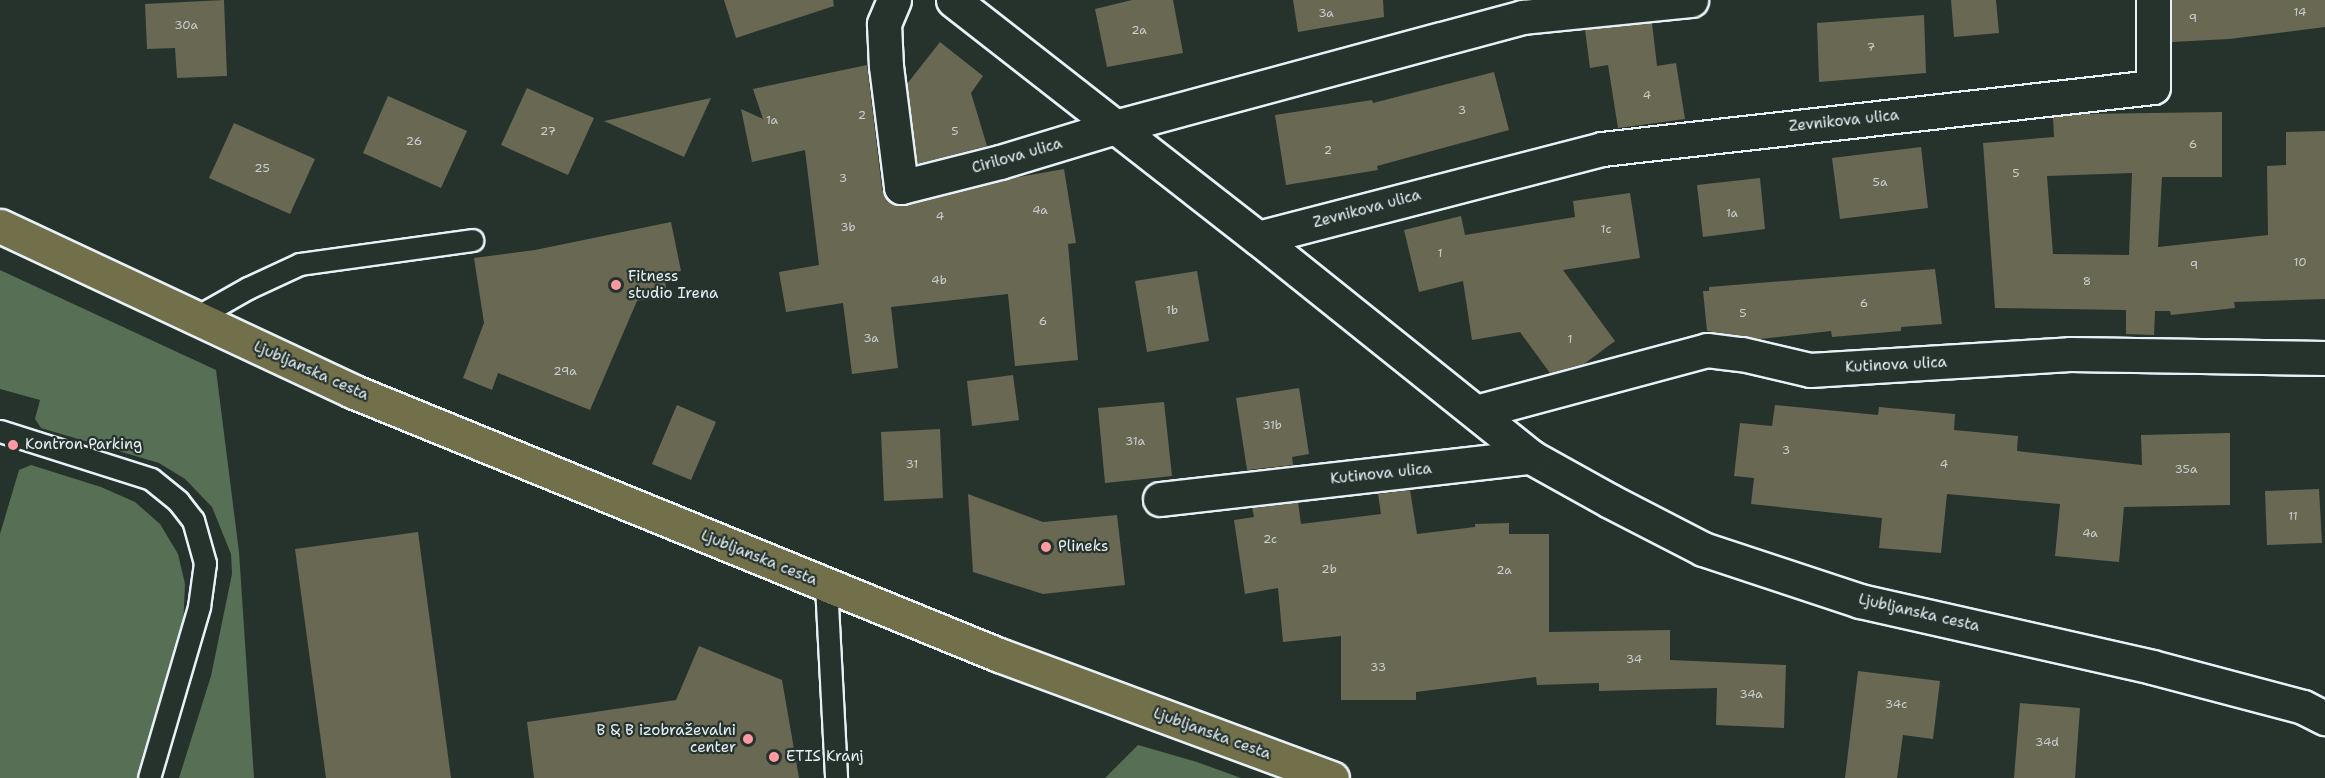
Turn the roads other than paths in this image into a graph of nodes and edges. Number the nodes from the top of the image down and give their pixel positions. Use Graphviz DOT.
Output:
graph roads {
  1 [pos="894,0"];
  2 [pos="953,0"];
  3 [pos="1691,0"];
  4 [pos="2153,0"];
  5 [pos="1115,127"];
  6 [pos="0,226"];
  7 [pos="1258,238"];
  8 [pos="472,240"];
  9 [pos="195,318"];
  10 [pos="2325,358"];
  11 [pos="1476,412"];
  12 [pos="0,430"];
  13 [pos="1531,457"];
  14 [pos="1160,499"];
  15 [pos="826,585"];
  16 [pos="2325,718"];
  17 [pos="149,778"];
  18 [pos="836,778"];
  19 [pos="1332,778"];
  1 -- 5 [label="street, Cirilova ulica"];
  2 -- 5 [label="street"];
  3 -- 5 [label="street"];
  4 -- 7 [label="street, Zevnikova ulica"];
  5 -- 7 [label="street"];
  6 -- 9 [label="main road, Ljubljanska cesta"];
  7 -- 11 [label="street"];
  8 -- 9 [label="lane"];
  9 -- 15 [label="main road, Ljubljanska cesta"];
  10 -- 11 [label="street, Kutinova ulica"];
  11 -- 13 [label="street"];
  12 -- 17 [label="lane"];
  13 -- 14 [label="street, Kutinova ulica"];
  13 -- 16 [label="street, Ljubljanska cesta"];
  15 -- 18 [label="lane"];
  15 -- 19 [label="main road, Ljubljanska cesta"];
}
